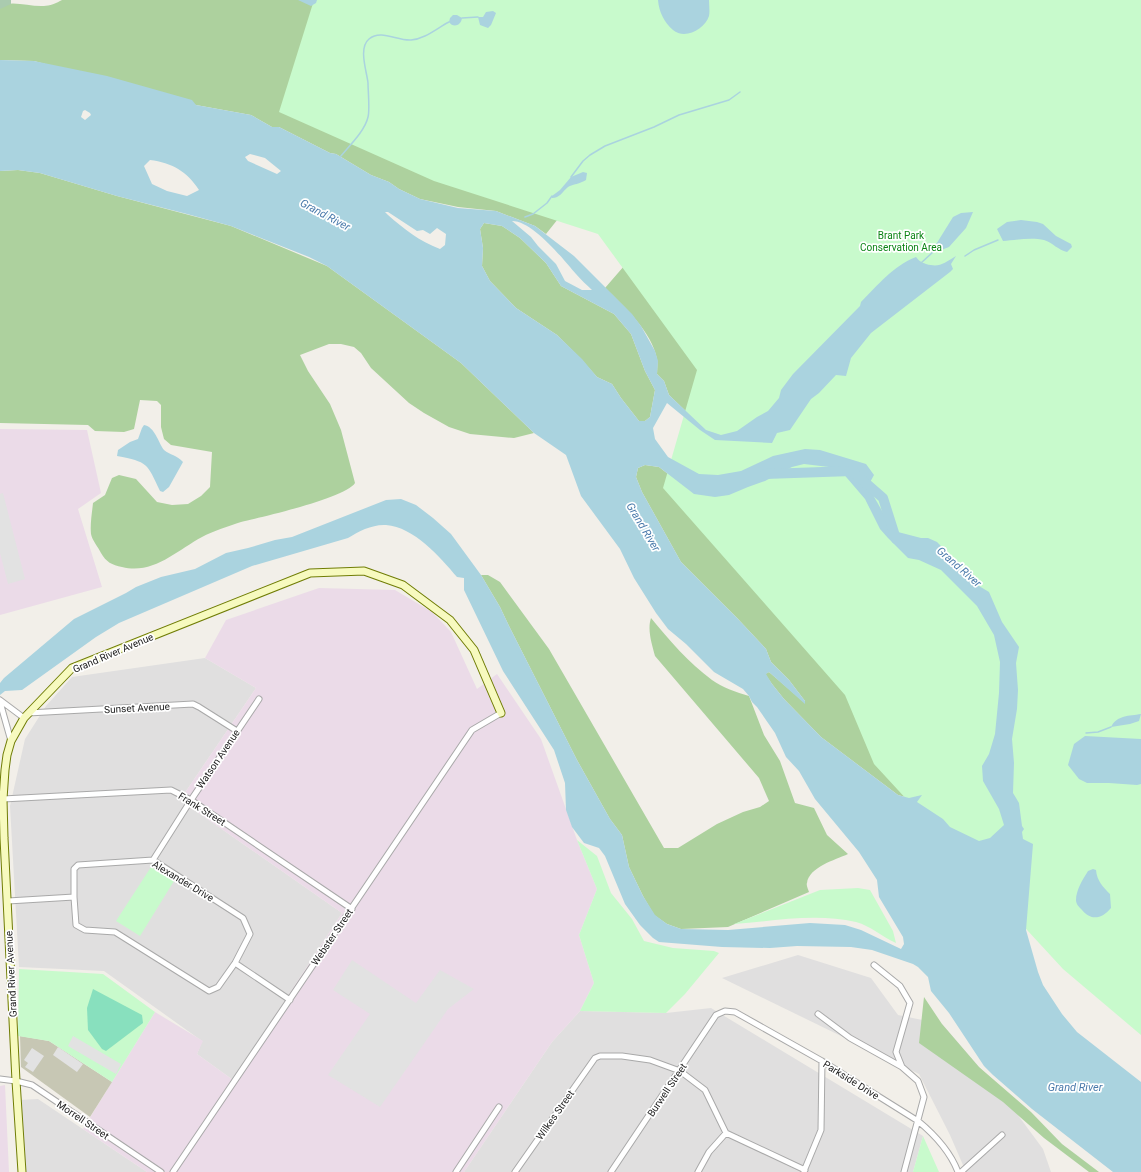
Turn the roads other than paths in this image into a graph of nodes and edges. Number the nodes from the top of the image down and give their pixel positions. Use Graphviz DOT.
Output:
graph roads {
  1 [pos="259,699"];
  2 [pos="0,701"];
  3 [pos="501,713"];
  4 [pos="26,716"];
  5 [pos="237,731"];
  6 [pos="11,741"];
  7 [pos="3,799"];
  8 [pos="191,800"];
  9 [pos="152,860"];
  10 [pos="74,897"];
  11 [pos="8,901"];
  12 [pos="352,909"];
  13 [pos="235,963"];
  14 [pos="874,965"];
  15 [pos="290,1000"];
  16 [pos="725,1011"];
  17 [pos="818,1014"];
  18 [pos="822,1062"];
  19 [pos="902,1067"];
  20 [pos="680,1071"];
  21 [pos="0,1079"];
  22 [pos="16,1081"];
  23 [pos="499,1107"];
  24 [pos="918,1121"];
  25 [pos="726,1133"];
  26 [pos="1002,1135"];
  27 [pos="804,1171"];
  28 [pos="22,1172"];
  29 [pos="161,1172"];
  30 [pos="173,1172"];
  31 [pos="456,1172"];
  32 [pos="514,1172"];
  33 [pos="611,1172"];
  34 [pos="698,1172"];
  35 [pos="904,1172"];
  36 [pos="960,1172"];
  1 -- 5 [label="street, Watson Avenue"];
  2 -- 4 [label="street"];
  2 -- 6 [label="street"];
  3 -- 4 [label="street, Grand River Avenue"];
  3 -- 12 [label="street, Webster Street"];
  4 -- 5 [label="street, Sunset Avenue"];
  4 -- 6 [label="street, Grand River Avenue"];
  5 -- 8 [label="street, Watson Avenue"];
  6 -- 7 [label="street, Grand River Avenue"];
  7 -- 8 [label="street, Frank Street"];
  7 -- 11 [label="street, Grand River Avenue"];
  8 -- 9 [label="street, Watson Avenue"];
  8 -- 12 [label="street, Frank Street"];
  9 -- 10 [label="street, Alexander Drive"];
  9 -- 13 [label="street, Alexander Drive"];
  10 -- 11 [label="street"];
  10 -- 13 [label="street, Alexander Drive"];
  11 -- 22 [label="street, Grand River Avenue"];
  12 -- 15 [label="street, Webster Street"];
  13 -- 15 [label="street"];
  14 -- 19 [label="street"];
  15 -- 30 [label="street, Webster Street"];
  16 -- 18 [label="street, Parkside Drive"];
  16 -- 20 [label="street, Burwell Street"];
  17 -- 19 [label="street"];
  18 -- 24 [label="street, Parkside Drive"];
  18 -- 27 [label="street"];
  19 -- 24 [label="street"];
  20 -- 25 [label="street"];
  20 -- 32 [label="street, Wilkes Street"];
  20 -- 33 [label="street, Burwell Street"];
  21 -- 22 [label="street, Morrell Street"];
  22 -- 28 [label="street, Grand River Avenue"];
  22 -- 29 [label="street, Morrell Street"];
  23 -- 31 [label="street"];
  24 -- 35 [label="street"];
  24 -- 36 [label="street, Parkside Drive"];
  25 -- 27 [label="street"];
  25 -- 34 [label="street"];
  26 -- 36 [label="street"];
}
